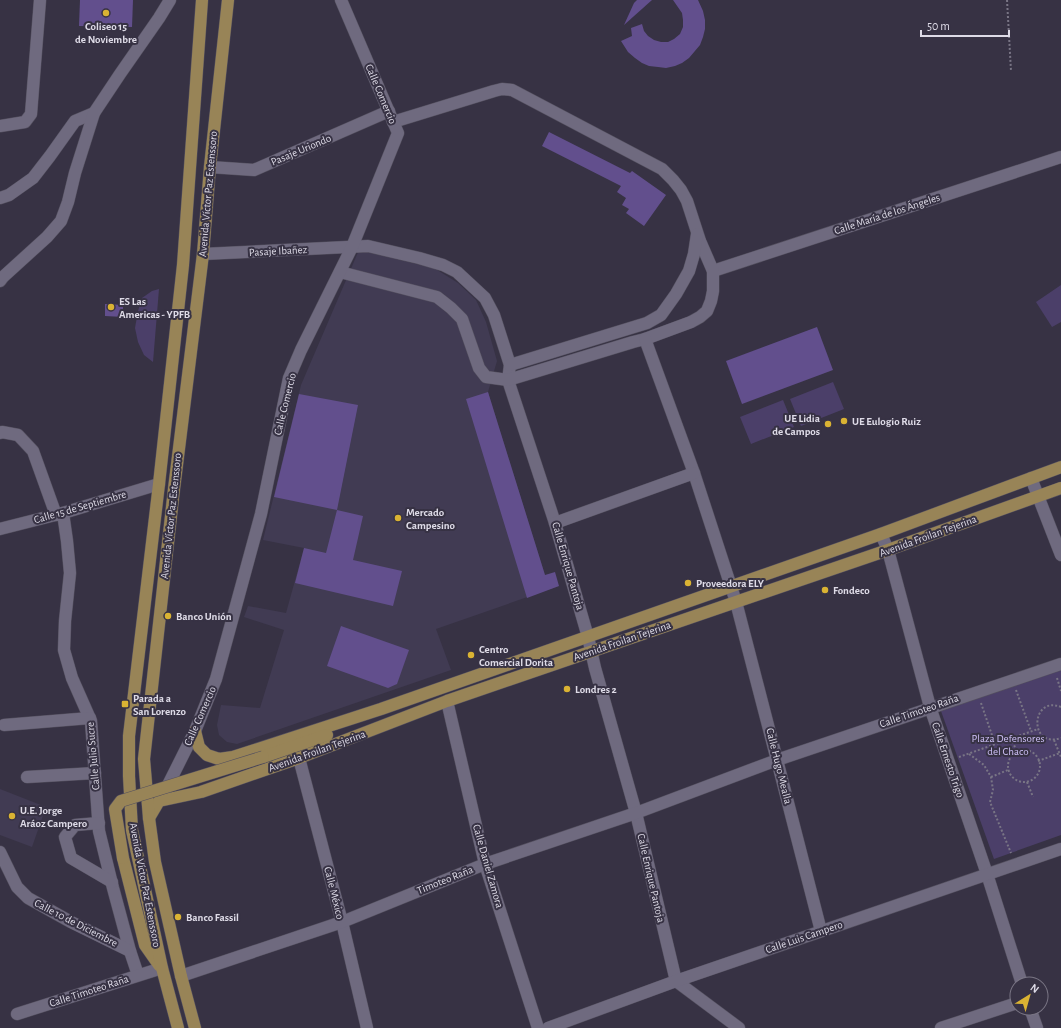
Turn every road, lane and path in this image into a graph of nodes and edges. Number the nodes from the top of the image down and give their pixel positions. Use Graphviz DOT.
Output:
graph roads {
  1 [pos="40,0"];
  2 [pos="170,0"];
  3 [pos="202,0"];
  4 [pos="228,0"];
  5 [pos="341,0"];
  6 [pos="1007,0"];
  7 [pos="1011,71"];
  8 [pos="94,113"];
  9 [pos="391,117"];
  10 [pos="0,126"];
  11 [pos="1061,156"];
  12 [pos="210,167"];
  13 [pos="0,198"];
  14 [pos="697,232"];
  15 [pos="352,247"];
  16 [pos="203,254"];
  17 [pos="340,272"];
  18 [pos="713,272"];
  19 [pos="0,281"];
  20 [pos="645,339"];
  21 [pos="510,365"];
  22 [pos="508,380"];
  23 [pos="0,432"];
  24 [pos="1061,467"];
  25 [pos="694,473"];
  26 [pos="1031,478"];
  27 [pos="159,484"];
  28 [pos="1061,488"];
  29 [pos="1038,497"];
  30 [pos="60,514"];
  31 [pos="555,523"];
  32 [pos="0,529"];
  33 [pos="882,534"];
  34 [pos="888,550"];
  35 [pos="1061,555"];
  36 [pos="731,587"];
  37 [pos="736,602"];
  38 [pos="588,637"];
  39 [pos="591,652"];
  40 [pos="1061,664"];
  41 [pos="1056,678"];
  42 [pos="1014,685"];
  43 [pos="1061,691"];
  44 [pos="979,698"];
  45 [pos="447,701"];
  46 [pos="1061,707"];
  47 [pos="930,708"];
  48 [pos="381,709"];
  49 [pos="90,718"];
  50 [pos="4,725"];
  51 [pos="1038,729"];
  52 [pos="195,731"];
  53 [pos="1031,731"];
  54 [pos="1012,738"];
  55 [pos="1061,738"];
  56 [pos="1054,740"];
  57 [pos="995,744"];
  58 [pos="1017,752"];
  59 [pos="1060,753"];
  60 [pos="968,754"];
  61 [pos="1061,757"];
  62 [pos="300,758"];
  63 [pos="958,758"];
  64 [pos="777,760"];
  65 [pos="1038,761"];
  66 [pos="1008,770"];
  67 [pos="95,772"];
  68 [pos="992,776"];
  69 [pos="27,777"];
  70 [pos="1027,781"];
  71 [pos="1033,798"];
  72 [pos="160,801"];
  73 [pos="636,813"];
  74 [pos="149,818"];
  75 [pos="99,822"];
  76 [pos="1061,849"];
  77 [pos="0,852"];
  78 [pos="1010,853"];
  79 [pos="485,864"];
  80 [pos="987,874"];
  81 [pos="112,882"];
  82 [pos="342,922"];
  83 [pos="821,931"];
  84 [pos="130,951"];
  85 [pos="162,968"];
  86 [pos="138,975"];
  87 [pos="181,976"];
  88 [pos="1019,976"];
  89 [pos="676,980"];
  90 [pos="1009,1006"];
  91 [pos="17,1014"];
  92 [pos="1033,1016"];
  93 [pos="178,1028"];
  94 [pos="195,1028"];
  95 [pos="367,1028"];
  96 [pos="538,1028"];
  97 [pos="548,1028"];
  98 [pos="739,1028"];
  99 [pos="941,1028"];
  100 [pos="1037,1028"];
  1 -- 10 [label="street"];
  2 -- 8 [label="street"];
  3 -- 27 [label="main road, Avenida Víctor Paz Estenssoro"];
  4 -- 12 [label="main road, Avenida Víctor Paz Estenssoro"];
  5 -- 9 [label="street, Calle Comercio"];
  6 -- 7 [label="path"];
  8 -- 13 [label="street"];
  8 -- 19 [label="street"];
  9 -- 12 [label="street, Pasaje Uriondo"];
  9 -- 14 [label="street, Pasaje Uriondo"];
  9 -- 15 [label="street, Calle Comercio"];
  11 -- 18 [label="street, Calle María de los Ángeles"];
  12 -- 16 [label="main road, Avenida Víctor Paz Estenssoro"];
  14 -- 18 [label="street, Pasaje Uriondo"];
  14 -- 21 [label="street"];
  15 -- 16 [label="street, Pasaje Ibañez"];
  15 -- 17 [label="street, Calle Comercio"];
  15 -- 21 [label="street, Calle Enrique Pantoja"];
  16 -- 74 [label="main road, Avenida Víctor Paz Estenssoro"];
  17 -- 22 [label="street"];
  17 -- 52 [label="street, Calle Comercio"];
  18 -- 20 [label="street, Pasaje Uriondo"];
  20 -- 22 [label="street, Pasaje Uriondo"];
  20 -- 25 [label="street, Calle Hugo Mealla"];
  21 -- 22 [label="street, Calle Enrique Pantoja"];
  22 -- 31 [label="street, Calle Enrique Pantoja"];
  23 -- 30 [label="street, Calle Julio Sucre"];
  24 -- 26 [label="main road, Avenida Froilan Tejerina"];
  25 -- 31 [label="street"];
  25 -- 36 [label="street, Calle Hugo Mealla"];
  26 -- 29 [label="street"];
  26 -- 33 [label="main road, Avenida Froilan Tejerina"];
  27 -- 30 [label="street, Calle 15 de Septiembre"];
  27 -- 85 [label="main road, Avenida Víctor Paz Estenssoro"];
  28 -- 29 [label="main road, Avenida Froilan Tejerina"];
  29 -- 34 [label="main road, Avenida Froilan Tejerina"];
  29 -- 35 [label="street"];
  30 -- 32 [label="street, Calle 15 de Septiembre"];
  30 -- 49 [label="street, Calle Julio Sucre"];
  31 -- 38 [label="street, Calle Enrique Pantoja"];
  33 -- 34 [label="street, Calle Ernesto Trigo"];
  33 -- 36 [label="main road, Avenida Froilan Tejerina"];
  34 -- 37 [label="main road, Avenida Froilan Tejerina"];
  34 -- 47 [label="street, Calle Ernesto Trigo"];
  36 -- 37 [label="street, Calle Hugo Mealla"];
  36 -- 38 [label="main road, Avenida Froilan Tejerina"];
  37 -- 39 [label="main road, Avenida Froilan Tejerina"];
  37 -- 64 [label="street, Calle Hugo Mealla"];
  38 -- 39 [label="street, Calle Enrique Pantoja"];
  38 -- 48 [label="main road, Avenida Froilan Tejerina"];
  39 -- 45 [label="main road, Avenida Froilan Tejerina"];
  39 -- 73 [label="street, Calle Enrique Pantoja"];
  40 -- 47 [label="street, Calle Timoteo Raña"];
  41 -- 43 [label="path"];
  42 -- 53 [label="path"];
  44 -- 57 [label="path"];
  45 -- 62 [label="main road, Avenida Froilan Tejerina"];
  45 -- 79 [label="street, Calle Daniel Zamora"];
  46 -- 51 [label="path"];
  47 -- 64 [label="street, Calle Timoteo Raña"];
  47 -- 80 [label="street, Calle Ernesto Trigo"];
  48 -- 52 [label="main road, Avenida Froilan Tejerina"];
  48 -- 85 [label="main road, bridge"];
  49 -- 50 [label="street"];
  49 -- 67 [label="street, Calle Julio Sucre"];
  51 -- 53 [label="path"];
  51 -- 56 [label="path"];
  52 -- 72 [label="street, Calle Comercio"];
  53 -- 54 [label="path"];
  54 -- 57 [label="path"];
  54 -- 58 [label="path"];
  55 -- 56 [label="path"];
  56 -- 59 [label="path"];
  57 -- 60 [label="path"];
  58 -- 65 [label="path"];
  58 -- 66 [label="path"];
  59 -- 61 [label="path"];
  59 -- 65 [label="path"];
  60 -- 63 [label="path"];
  60 -- 68 [label="path"];
  62 -- 72 [label="main road, Avenida Froilan Tejerina"];
  62 -- 82 [label="street, Calle México"];
  64 -- 73 [label="street, Timoteo Raña"];
  64 -- 83 [label="street, Calle Hugo Mealla"];
  65 -- 70 [label="path"];
  66 -- 68 [label="path"];
  66 -- 70 [label="path"];
  67 -- 69 [label="street"];
  67 -- 75 [label="street, Calle Julio Sucre"];
  68 -- 78 [label="path"];
  70 -- 71 [label="path"];
  72 -- 74 [label="main road, Calle Comercio"];
  73 -- 79 [label="street, Timoteo Raña"];
  73 -- 89 [label="street, Calle Enrique Pantoja"];
  74 -- 87 [label="main road, Avenida Víctor Paz Estenssoro"];
  75 -- 81 [label="street, Calle Julio Sucre"];
  75 -- 81 [label="street"];
  76 -- 80 [label="street, Calle Luis Campero"];
  77 -- 84 [label="street, Calle 10 de Diciembre"];
  79 -- 82 [label="street, Timoteo Raña"];
  79 -- 96 [label="street, Calle Daniel Zamora"];
  80 -- 83 [label="street, Calle Luis Campero"];
  80 -- 88 [label="street, Calle Ernesto Trigo"];
  81 -- 84 [label="street, Calle Julio Sucre"];
  82 -- 87 [label="street, Timoteo Raña"];
  82 -- 95 [label="street, Calle México"];
  83 -- 89 [label="street, Calle Luis Campero"];
  84 -- 86 [label="street, Calle Julio Sucre"];
  85 -- 86 [label="street, Calle Timoteo Raña"];
  85 -- 93 [label="main road, Avenida Víctor Paz Estenssoro"];
  86 -- 91 [label="street, Calle Timoteo Raña"];
  87 -- 94 [label="main road, Avenida Víctor Paz Estenssoro"];
  89 -- 97 [label="street, Calle Luis Campero"];
  89 -- 98 [label="street"];
  90 -- 99 [label="street"];
  92 -- 100 [label="street"];
}
